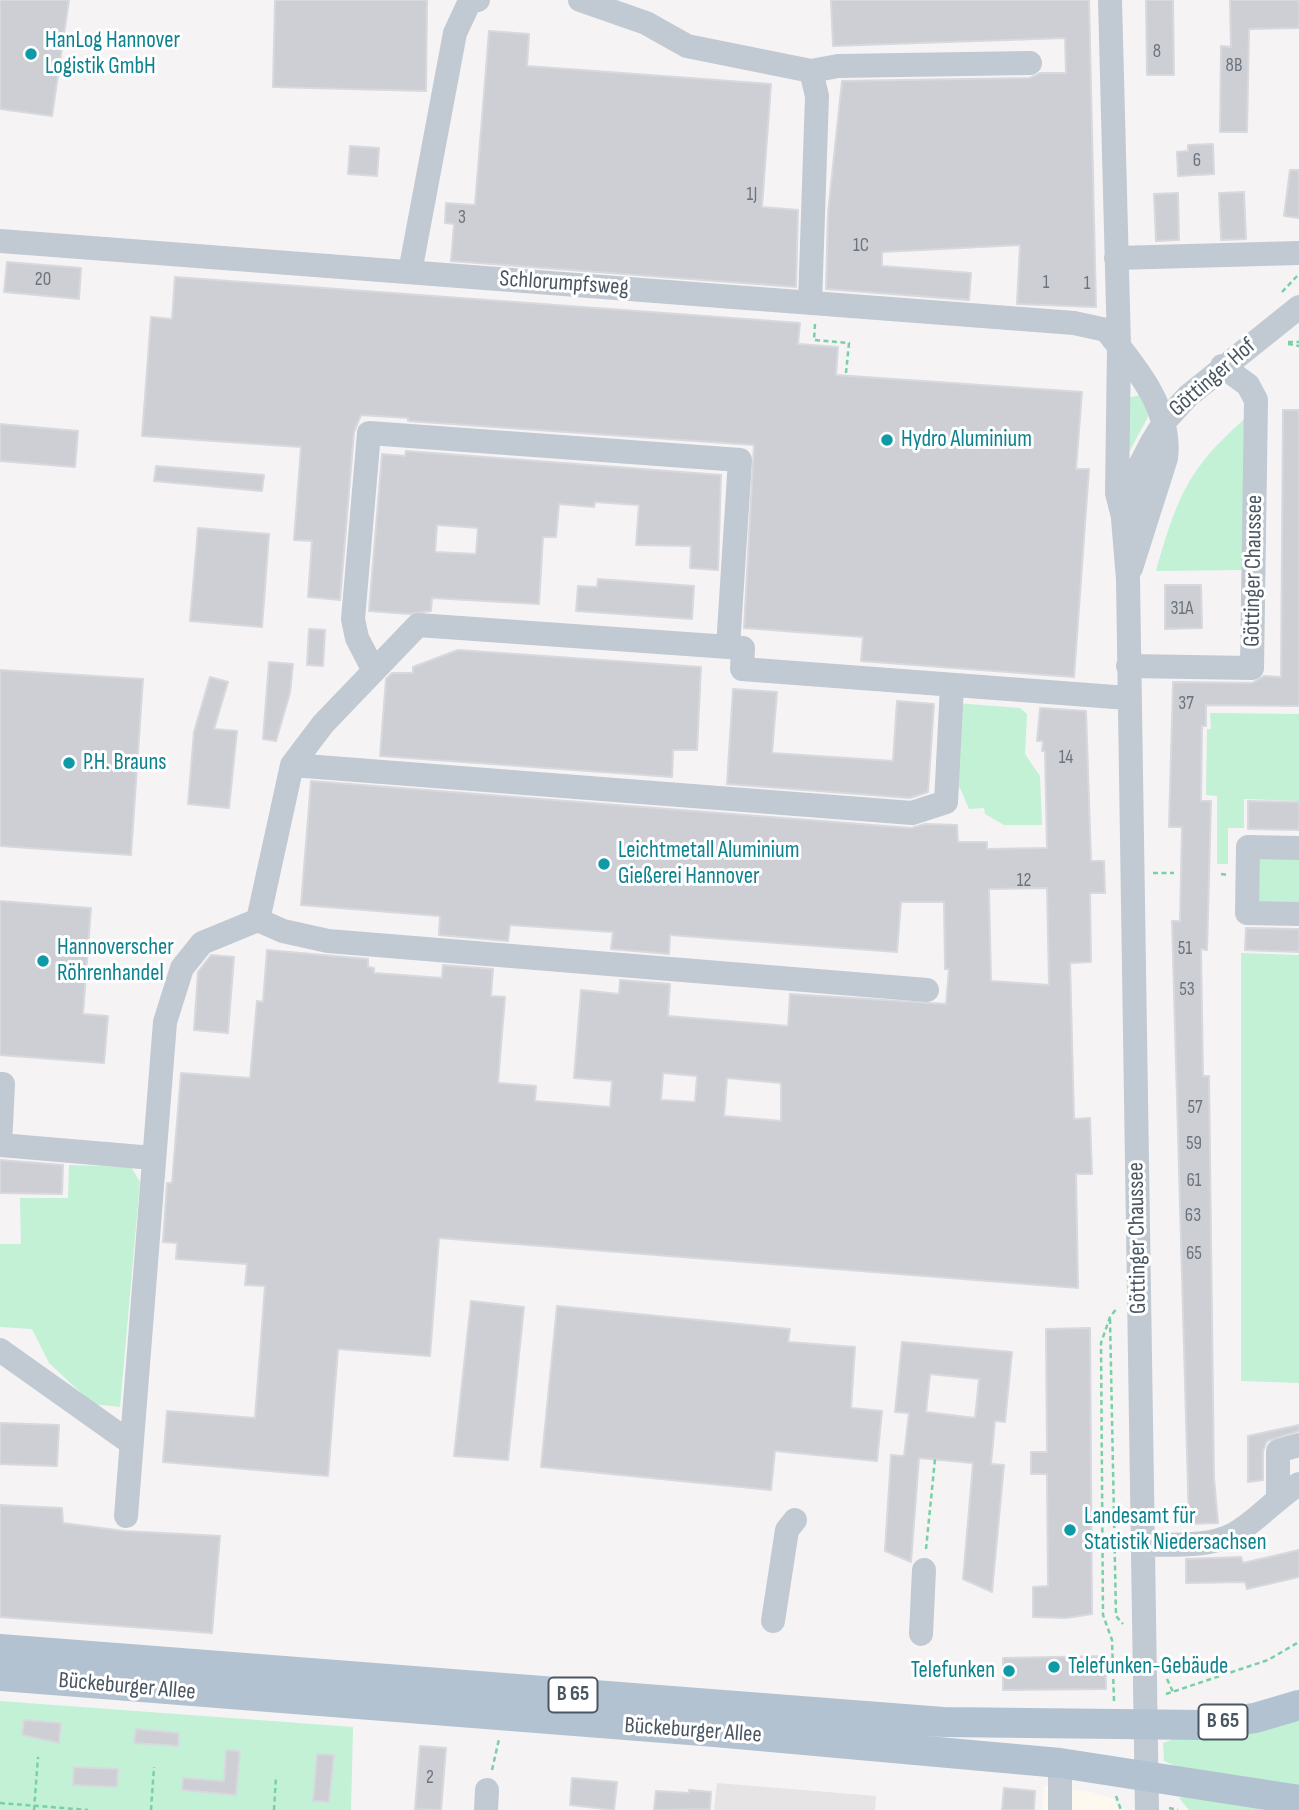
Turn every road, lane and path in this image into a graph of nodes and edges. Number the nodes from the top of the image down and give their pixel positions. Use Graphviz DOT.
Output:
graph roads {
  1 [pos="478,0"];
  2 [pos="580,0"];
  3 [pos="1110,0"];
  4 [pos="1030,63"];
  5 [pos="811,71"];
  6 [pos="0,241"];
  7 [pos="1299,253"];
  8 [pos="1116,258"];
  9 [pos="410,272"];
  10 [pos="814,303"];
  11 [pos="1299,307"];
  12 [pos="1119,346"];
  13 [pos="1222,366"];
  14 [pos="846,373"];
  15 [pos="1166,421"];
  16 [pos="1123,519"];
  17 [pos="1128,579"];
  18 [pos="728,647"];
  19 [pos="1128,666"];
  20 [pos="374,671"];
  21 [pos="952,686"];
  22 [pos="1128,698"];
  23 [pos="292,765"];
  24 [pos="1299,848"];
  25 [pos="1149,873"];
  26 [pos="1174,873"];
  27 [pos="1299,914"];
  28 [pos="258,920"];
  29 [pos="926,990"];
  30 [pos="0,1084"];
  31 [pos="153,1158"];
  32 [pos="0,1350"];
  33 [pos="131,1443"];
  34 [pos="1299,1445"];
  35 [pos="935,1460"];
  36 [pos="1299,1484"];
  37 [pos="1278,1497"];
  38 [pos="126,1516"];
  39 [pos="795,1520"];
  40 [pos="1141,1545"];
  41 [pos="925,1563"];
  42 [pos="1116,1616"];
  43 [pos="773,1621"];
  44 [pos="921,1634"];
  45 [pos="1299,1642"];
  46 [pos="0,1649"];
  47 [pos="0,1676"];
  48 [pos="1299,1706"];
  49 [pos="1114,1708"];
  50 [pos="1146,1711"];
  51 [pos="500,1730"];
  52 [pos="38,1756"];
  53 [pos="1060,1763"];
  54 [pos="154,1767"];
  55 [pos="1147,1774"];
  56 [pos="276,1776"];
  57 [pos="487,1800"];
  58 [pos="1299,1800"];
  59 [pos="0,1803"];
  60 [pos="34,1808"];
  61 [pos="88,1810"];
  62 [pos="151,1810"];
  63 [pos="274,1810"];
  64 [pos="1060,1810"];
  65 [pos="1147,1810"];
  1 -- 9 [label="street"];
  2 -- 5 [label="street"];
  3 -- 8 [label="street"];
  4 -- 5 [label="street"];
  5 -- 10 [label="street"];
  6 -- 9 [label="street, Schlorumpfsweg"];
  7 -- 8 [label="street"];
  8 -- 12 [label="street"];
  9 -- 10 [label="street, Schlorumpfsweg"];
  10 -- 12 [label="street, Schlorumpfsweg"];
  10 -- 14 [label="path"];
  11 -- 13 [label="street, Göttinger Hof"];
  12 -- 15 [label="street, Göttinger Hof"];
  12 -- 16 [label="street, Göttinger Chaussee"];
  13 -- 15 [label="street, Göttinger Hof"];
  13 -- 19 [label="street, Göttinger Chaussee"];
  15 -- 16 [label="street, Göttinger Chaussee"];
  15 -- 17 [label="street, Göttinger Chaussee"];
  16 -- 17 [label="street, Göttinger Chaussee"];
  17 -- 19 [label="street, Göttinger Chaussee"];
  18 -- 20 [label="street"];
  18 -- 20 [label="street"];
  18 -- 21 [label="street"];
  19 -- 22 [label="street, Göttinger Chaussee"];
  20 -- 23 [label="street"];
  21 -- 22 [label="street"];
  21 -- 23 [label="street"];
  22 -- 40 [label="street, Göttinger Chaussee"];
  23 -- 28 [label="street"];
  24 -- 27 [label="street"];
  25 -- 26 [label="path"];
  28 -- 29 [label="street"];
  28 -- 31 [label="street"];
  30 -- 31 [label="street"];
  31 -- 33 [label="street"];
  32 -- 33 [label="street"];
  33 -- 38 [label="street"];
  34 -- 37 [label="street"];
  35 -- 41 [label="path"];
  36 -- 37 [label="street"];
  37 -- 40 [label="street"];
  39 -- 43 [label="street"];
  40 -- 50 [label="street, Göttinger Chaussee"];
  41 -- 44 [label="street"];
  42 -- 49 [label="path"];
  45 -- 50 [label="path"];
  46 -- 50 [label="main road, Bückeburger Allee / B 65"];
  47 -- 53 [label="main road, Bückeburger Allee / B 65"];
  48 -- 50 [label="main road, Bückeburger Allee / B 65"];
  50 -- 55 [label="street, Göttinger Chaussee"];
  51 -- 57 [label="path"];
  52 -- 60 [label="path"];
  53 -- 55 [label="main road, Bückeburger Allee / B 65"];
  53 -- 64 [label="street"];
  54 -- 62 [label="path"];
  55 -- 58 [label="main road, Bückeburger Allee / B 65"];
  55 -- 65 [label="street, Göttinger Chaussee"];
  56 -- 63 [label="path"];
  59 -- 60 [label="path"];
  60 -- 61 [label="path"];
}
